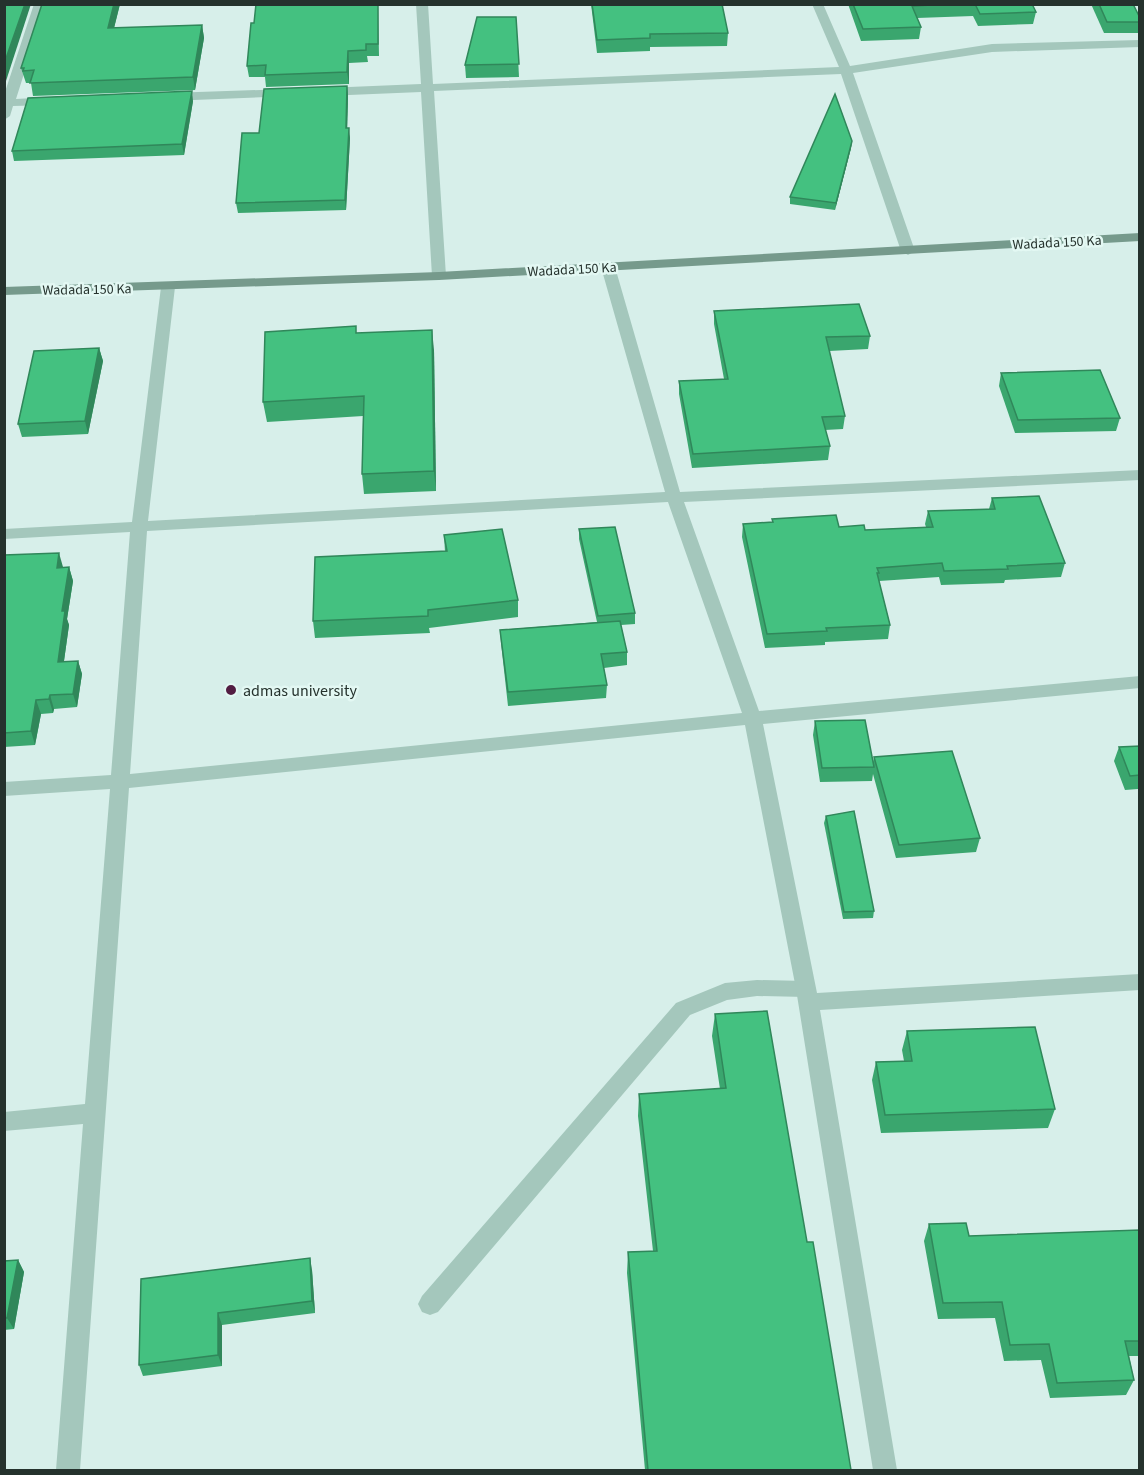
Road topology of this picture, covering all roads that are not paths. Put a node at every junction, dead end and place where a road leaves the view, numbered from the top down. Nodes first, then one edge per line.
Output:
1 (40, 4) edge
2 (422, 4) edge
3 (817, 4) edge
4 (1140, 43) edge
5 (846, 70) junction
6 (426, 88) junction
7 (152, 98) edge
8 (69, 101) edge
9 (7, 103) edge
10 (4, 116) edge
11 (1140, 237) edge
12 (908, 251) junction
13 (608, 267) junction
14 (439, 276) junction
15 (168, 287) junction
16 (4, 291) edge
17 (1140, 475) edge
18 (674, 497) junction
19 (139, 526) junction
20 (4, 534) edge
21 (1140, 682) edge
22 (753, 718) junction
23 (118, 782) junction
24 (4, 789) edge
25 (1140, 982) edge
26 (807, 996) junction
27 (94, 1113) junction
28 (4, 1122) edge
29 (430, 1304) dead end
30 (68, 1470) edge
31 (885, 1470) edge

1 - 9 street
2 - 6 street
3 - 5 street
4 - 5 street
5 - 6 street
5 - 12 street
6 - 7 street
6 - 14 street
8 - 9 street
9 - 10 street
11 - 12 street, Wadada 150 Ka
12 - 13 street, Wadada 150 Ka
13 - 14 street, Wadada 150 Ka
13 - 18 street
14 - 15 street, Wadada 150 Ka
15 - 16 street, Wadada 150 Ka
15 - 19 street
17 - 18 street
18 - 19 street
18 - 22 street
19 - 20 street
19 - 23 street
21 - 22 street
22 - 23 street
22 - 26 street
23 - 24 street
23 - 27 street
25 - 26 street
26 - 29 street
26 - 31 street
27 - 28 street
27 - 30 street

